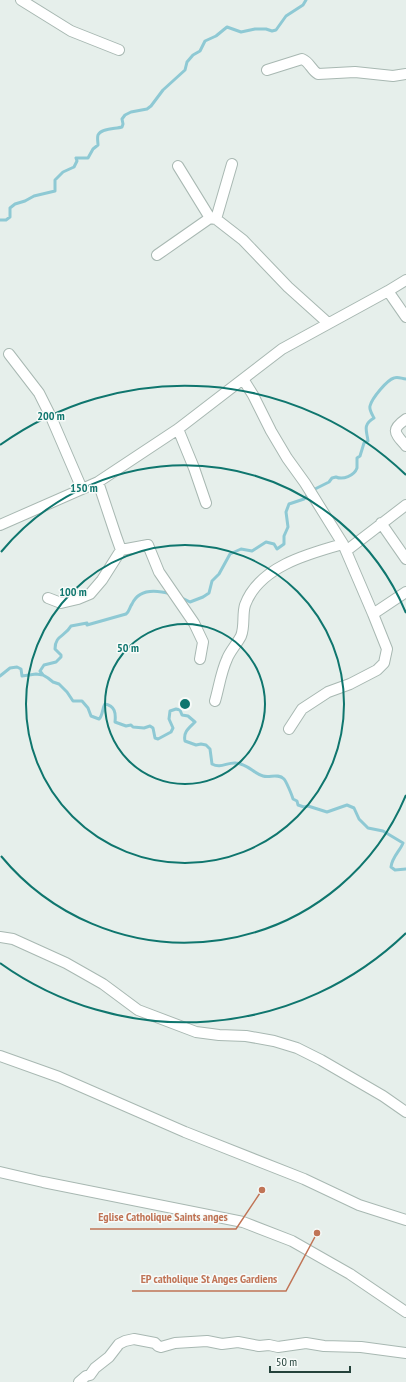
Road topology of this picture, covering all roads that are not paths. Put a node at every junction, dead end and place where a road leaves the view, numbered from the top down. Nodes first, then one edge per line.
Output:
1 (21, 0) edge
2 (119, 50) dead end
3 (267, 70) dead end
4 (406, 74) edge
5 (232, 164) dead end
6 (178, 166) dead end
7 (213, 219) junction
8 (157, 255) dead end
9 (406, 280) edge
10 (388, 291) junction
11 (406, 317) edge
12 (328, 323) junction
13 (9, 354) dead end
14 (242, 379) junction
15 (406, 419) edge
16 (178, 429) junction
17 (406, 446) edge
18 (98, 482) junction
19 (82, 489) junction
20 (206, 503) dead end
21 (406, 505) edge
22 (382, 523) junction
23 (0, 525) edge
24 (345, 548) junction
25 (121, 550) junction
26 (406, 559) edge
27 (406, 592) edge
28 (48, 598) dead end
29 (373, 614) junction
30 (200, 659) dead end
31 (215, 701) dead end
32 (289, 729) dead end
33 (0, 931) edge
34 (0, 937) edge
35 (13, 939) junction
36 (0, 1056) edge
37 (406, 1112) edge
38 (0, 1172) edge
39 (406, 1220) edge
40 (406, 1312) edge
41 (406, 1353) edge
42 (79, 1382) edge

1 - 2 street
3 - 4 street
5 - 7 street
6 - 7 street
7 - 8 street
7 - 12 street
9 - 10 street
10 - 11 street
10 - 12 street
12 - 14 street
13 - 19 street
14 - 16 street
14 - 24 street
15 - 17 street
16 - 18 street
16 - 20 street
18 - 19 street
18 - 25 street
19 - 23 street
21 - 22 street
22 - 24 street
22 - 26 street
24 - 29 street
24 - 31 street
25 - 28 street
25 - 30 street
27 - 29 street
29 - 32 street
33 - 35 street
34 - 35 street
35 - 37 street
36 - 39 street
38 - 40 street
41 - 42 street

